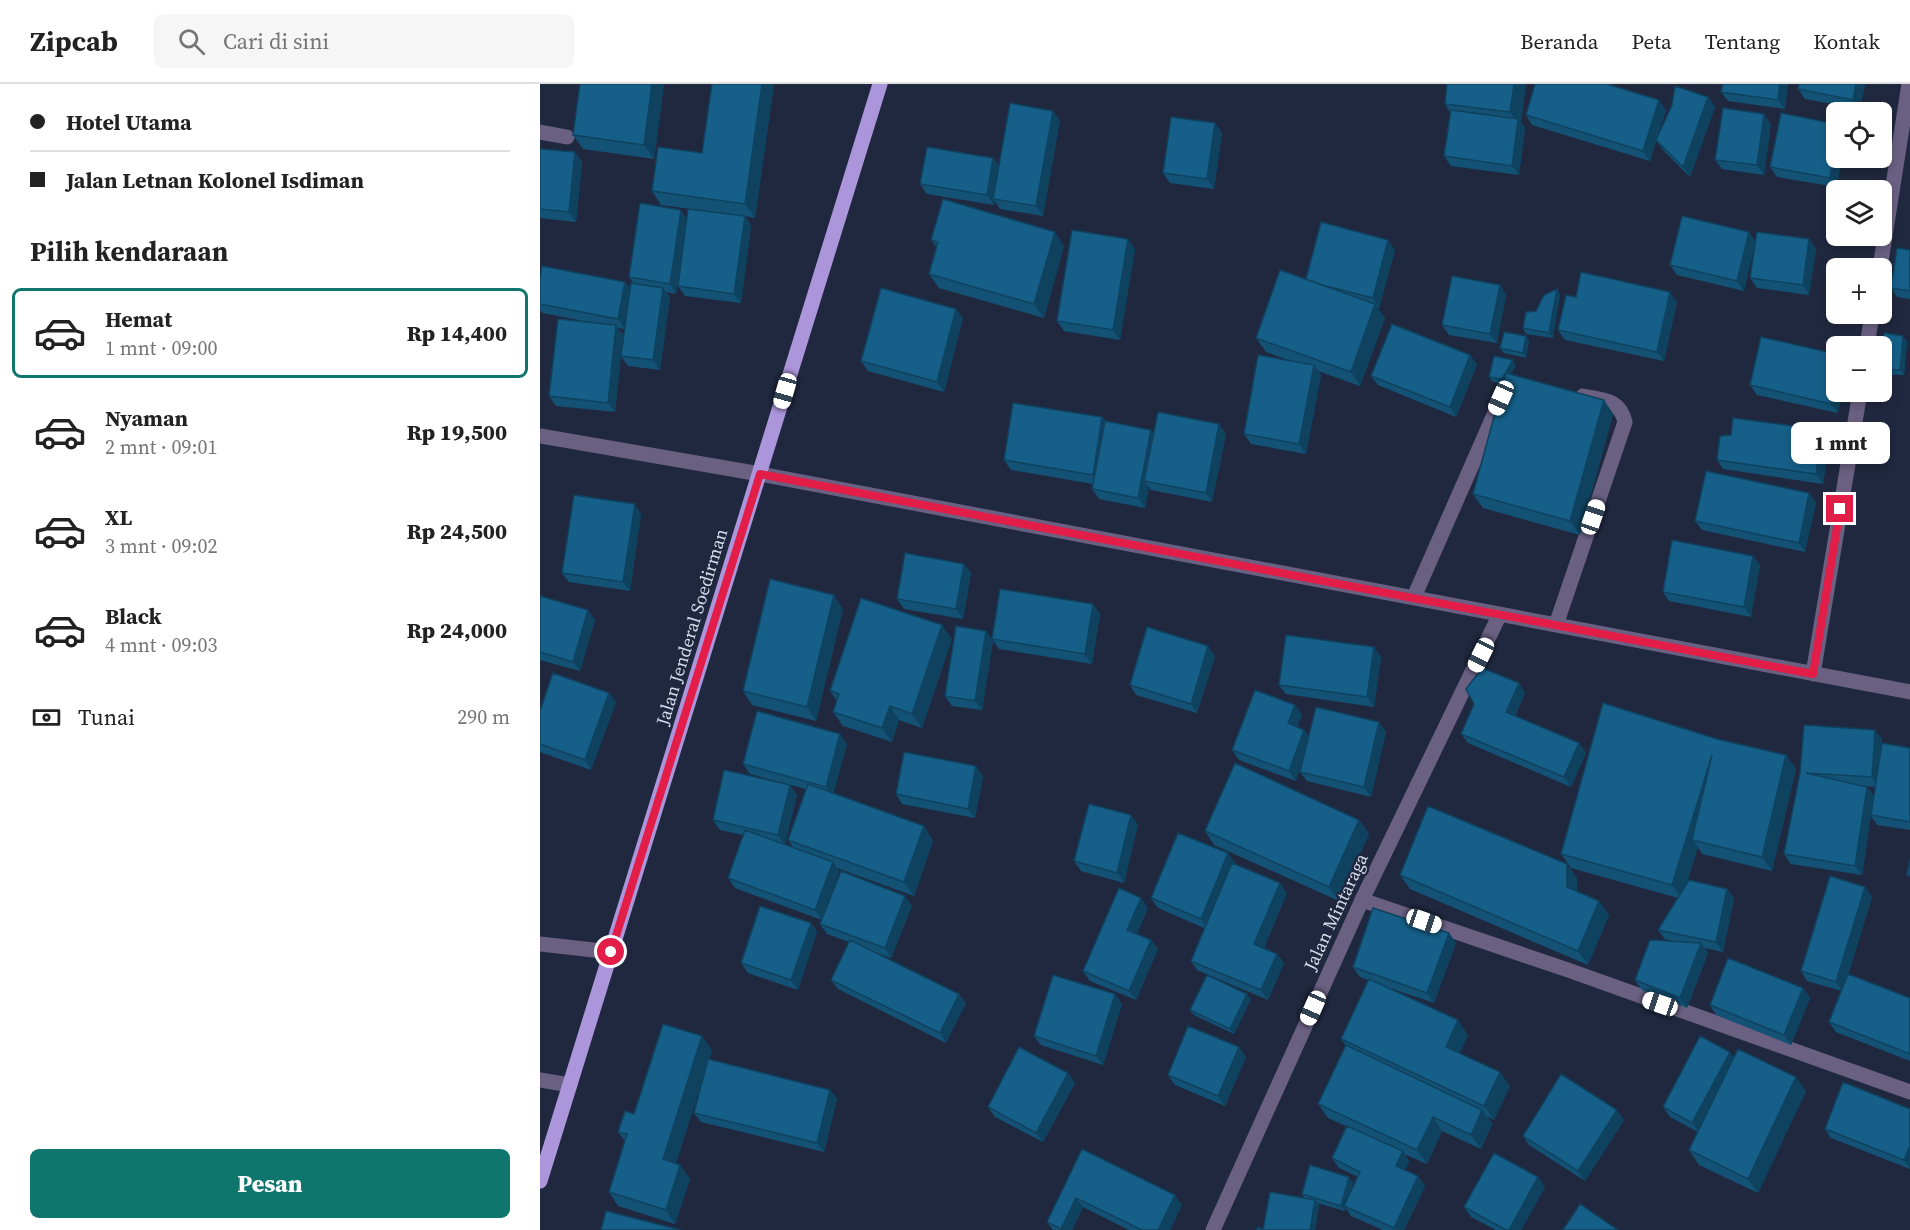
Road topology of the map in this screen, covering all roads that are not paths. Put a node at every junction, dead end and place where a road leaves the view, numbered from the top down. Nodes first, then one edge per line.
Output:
1 (880, 84) edge
2 (1909, 84) edge
3 (540, 132) edge
4 (567, 136) dead end
5 (1882, 258) edge
6 (1520, 382) edge
7 (1565, 392) edge
8 (1858, 402) edge
9 (540, 436) edge
10 (760, 474) junction
11 (1414, 597) junction
12 (1500, 614) junction
13 (1556, 625) junction
14 (1813, 674) junction
15 (1910, 692) edge
16 (1362, 900) junction
17 (540, 944) edge
18 (611, 952) junction
19 (540, 1080) edge
20 (570, 1085) junction
21 (1910, 1092) edge
22 (540, 1181) edge
23 (1213, 1230) edge

1 - 10 main road, Jalan Jenderal Soedirman
2 - 5 street
3 - 4 street
6 - 11 street
7 - 13 street
8 - 14 street
9 - 10 street
10 - 11 street
10 - 18 main road, Jalan Jenderal Soedirman
11 - 12 street
12 - 13 street
12 - 16 street, Jalan Mintaraga
13 - 14 street
14 - 15 street
16 - 21 street
16 - 23 street, Jalan Mintaraga
17 - 18 street
18 - 20 main road, Jalan Jenderal Soedirman
19 - 20 street
20 - 22 main road, Jalan Jenderal Soedirman

